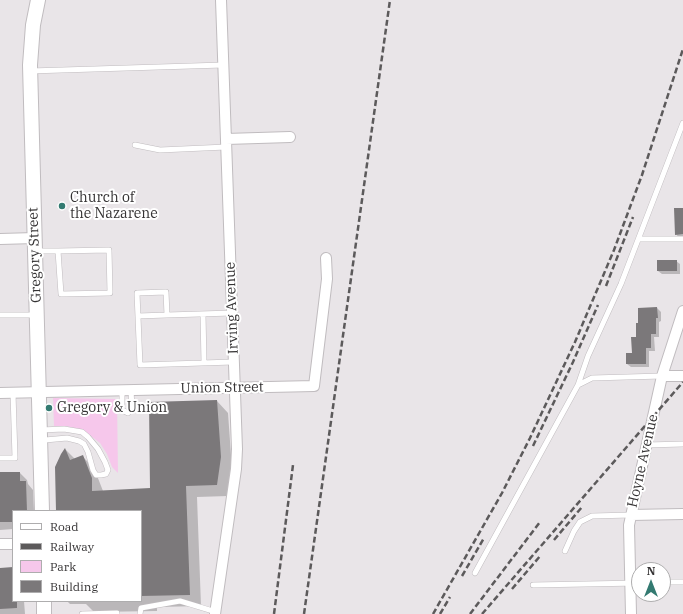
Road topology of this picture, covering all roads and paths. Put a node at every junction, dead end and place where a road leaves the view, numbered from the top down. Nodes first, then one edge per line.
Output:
1 (38, 0) edge
2 (221, 0) edge
3 (223, 65) junction
4 (30, 71) junction
5 (683, 123) edge
6 (290, 137) dead end
7 (226, 143) junction
8 (136, 144) dead end
9 (0, 239) edge
10 (640, 239) junction
11 (683, 240) edge
12 (35, 245) junction
13 (58, 251) junction
14 (326, 258) dead end
15 (683, 311) edge
16 (232, 313) junction
17 (37, 314) junction
18 (203, 314) junction
19 (0, 315) edge
20 (167, 315) junction
21 (138, 316) junction
22 (234, 362) junction
23 (204, 363) junction
24 (662, 376) junction
25 (683, 376) edge
26 (578, 385) junction
27 (234, 388) junction
28 (39, 392) junction
29 (0, 393) edge
30 (13, 393) junction
31 (40, 437) junction
32 (683, 444) edge
33 (647, 445) junction
34 (0, 458) edge
35 (42, 510) edge
36 (683, 514) edge
37 (631, 515) junction
38 (0, 544) edge
39 (12, 544) edge
40 (565, 551) dead end
41 (633, 562) edge
42 (475, 572) dead end
43 (671, 582) edge
44 (683, 582) edge
45 (631, 583) edge
46 (533, 585) dead end
47 (44, 602) edge
48 (633, 602) edge
49 (216, 613) edge
50 (44, 614) edge
51 (82, 614) edge
52 (117, 614) edge
53 (140, 614) edge
54 (631, 614) edge

1 - 4 main road, Gregory Street
2 - 3 street, Irving Avenue
3 - 4 lane
3 - 7 street, Irving Avenue
4 - 12 main road, Gregory Street
5 - 10 lane
6 - 7 street
7 - 8 lane
7 - 16 street, Irving Avenue
9 - 12 street
10 - 11 lane
10 - 26 lane
12 - 13 lane
12 - 17 main road, Gregory Street
13 - 13 lane
14 - 27 street, Union Street
15 - 24 street, Hoyne Avenue
16 - 18 lane
16 - 22 street, Irving Avenue
17 - 19 lane
17 - 28 main road, Gregory Street
18 - 20 lane
18 - 23 lane
20 - 21 lane
20 - 21 lane
21 - 23 lane
22 - 23 lane
22 - 27 street, Irving Avenue
24 - 25 street
24 - 26 lane
24 - 33 street, Hoyne Avenue
26 - 42 lane
27 - 28 street, Union Street
27 - 49 street, Irving Avenue
28 - 30 street, Union Street
28 - 31 main road, Gregory Street
29 - 30 street, Union Street
30 - 34 lane
31 - 31 lane
31 - 35 main road, Gregory Street
32 - 33 lane
33 - 37 street, Hoyne Avenue
36 - 37 street
37 - 40 lane
37 - 41 street, Hoyne Avenue
38 - 39 street
43 - 44 lane
45 - 46 lane
47 - 50 main road
48 - 54 street, Hoyne Avenue
49 - 53 lane
51 - 52 lane

